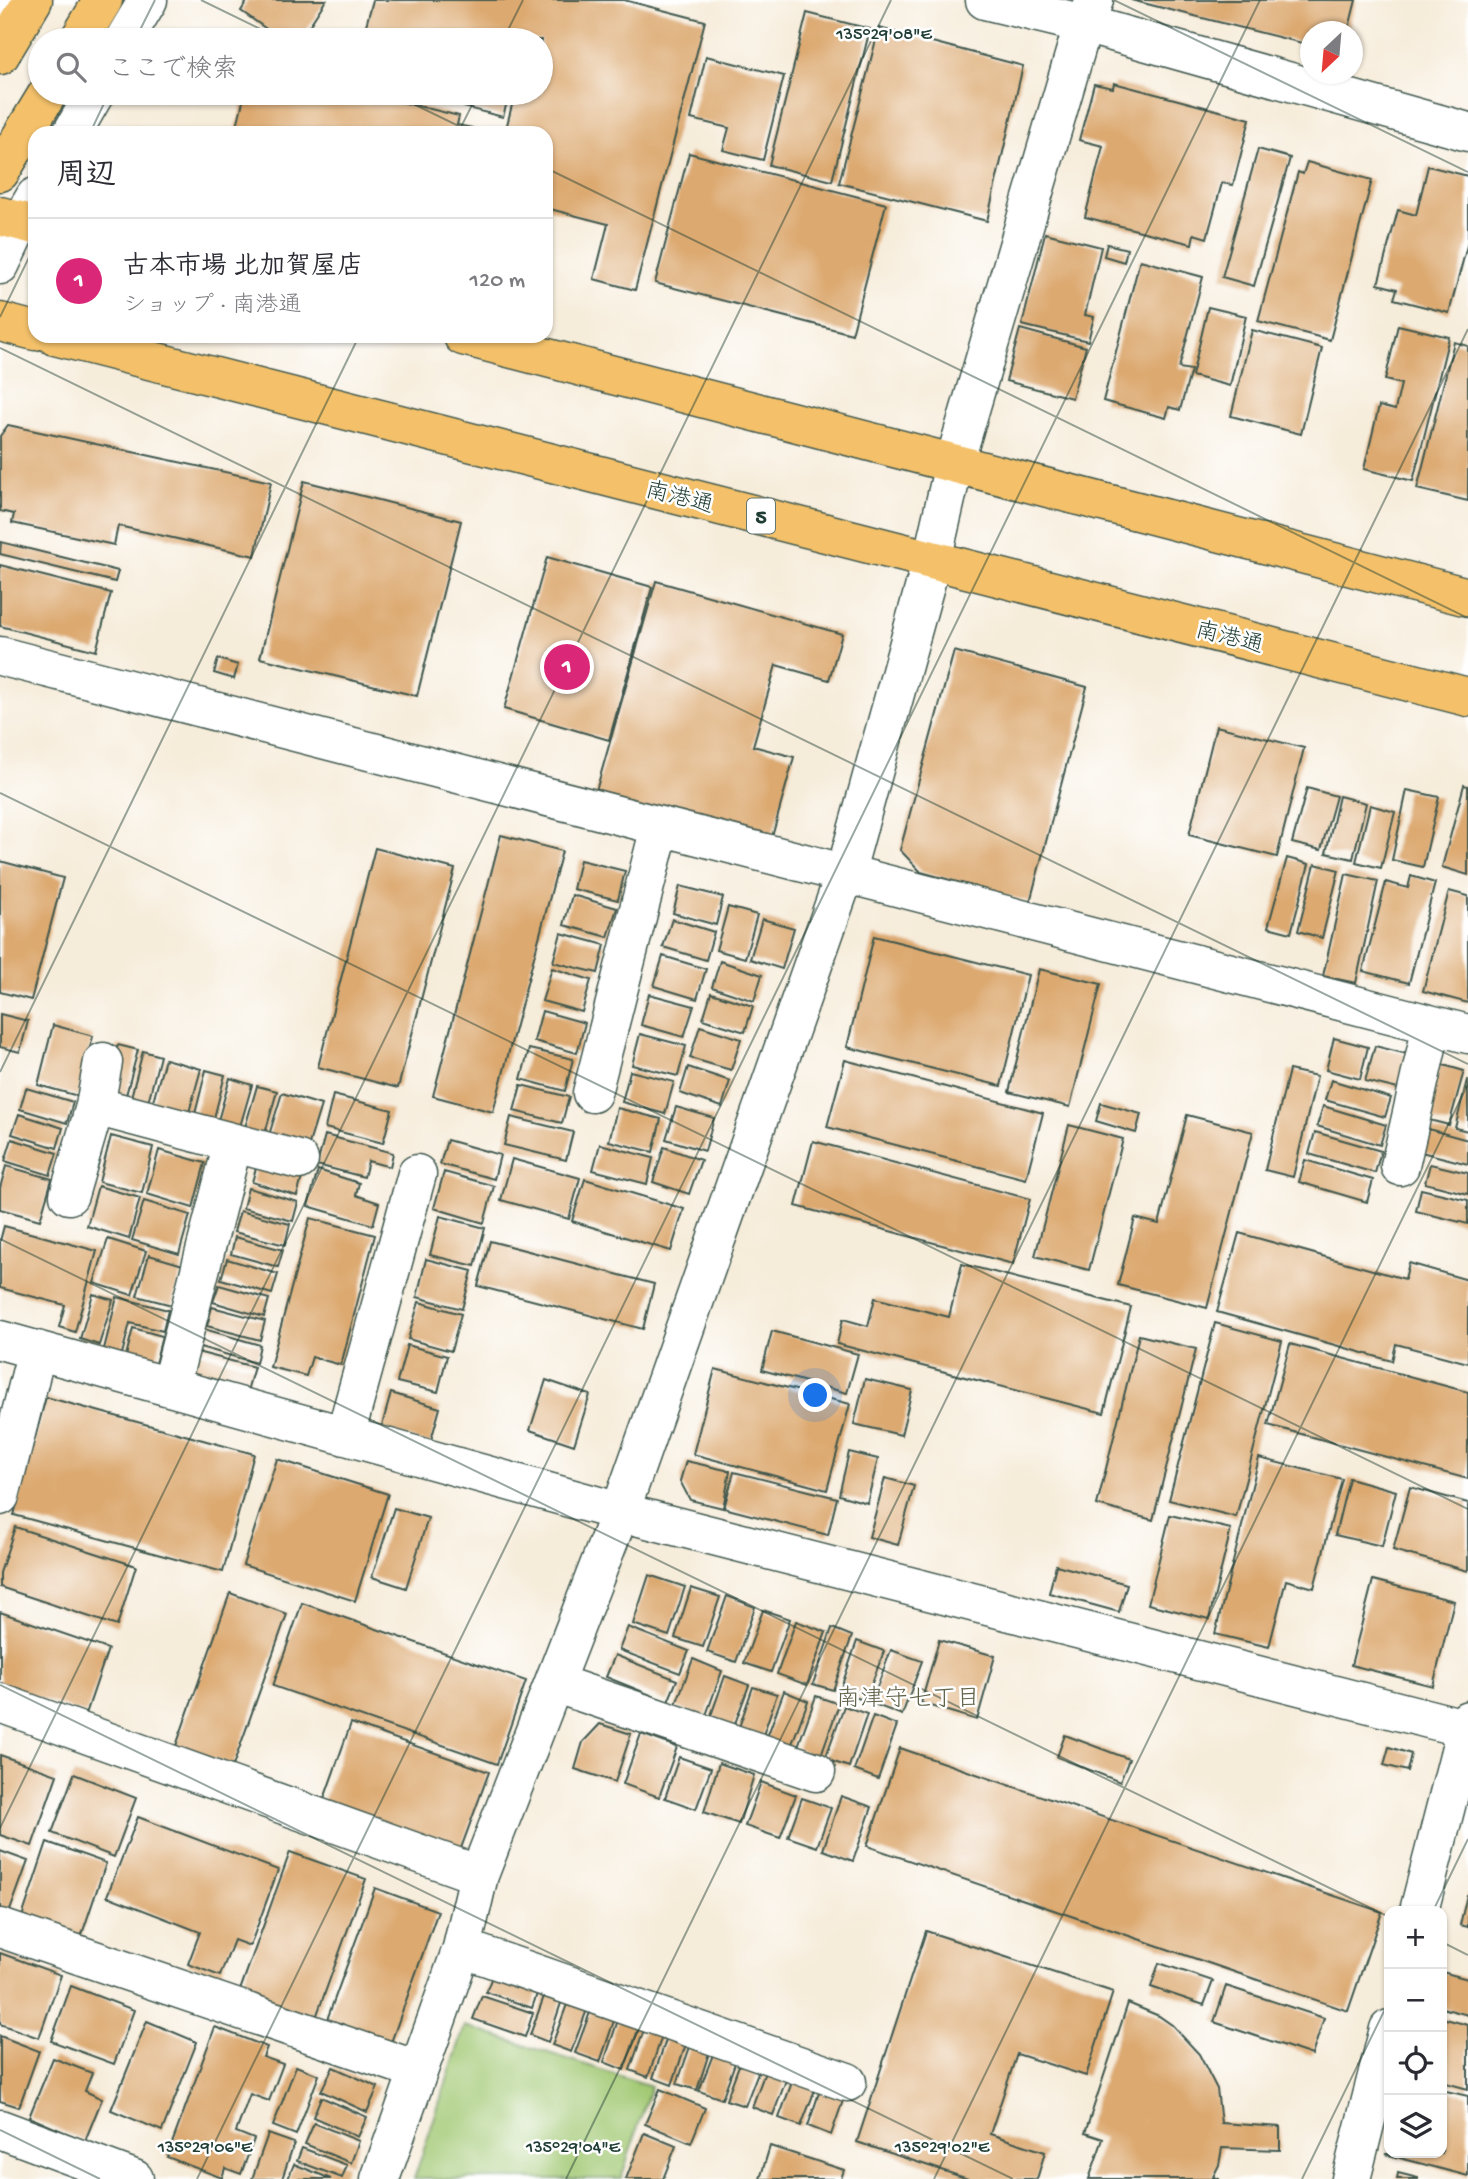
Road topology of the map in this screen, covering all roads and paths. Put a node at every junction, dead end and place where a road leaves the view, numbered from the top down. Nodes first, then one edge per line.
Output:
1 (3, 0) edge
2 (33, 0) edge
3 (103, 0) edge
4 (148, 0) edge
5 (985, 0) edge
6 (0, 5) edge
7 (1089, 12) edge
8 (86, 28) edge
9 (131, 28) edge
10 (0, 55) edge
11 (41, 105) edge
12 (87, 105) edge
13 (76, 126) edge
14 (1468, 132) edge
15 (0, 172) edge
16 (23, 215) edge
17 (0, 265) edge
18 (0, 322) edge
19 (28, 329) edge
20 (82, 343) edge
21 (491, 343) edge
22 (954, 464) junction
23 (932, 560) junction
24 (1468, 597) edge
25 (0, 656) edge
26 (1468, 697) edge
27 (660, 827) junction
28 (845, 874) junction
29 (1432, 1025) junction
30 (1468, 1034) edge
31 (103, 1062) dead end
32 (592, 1093) dead end
33 (95, 1106) junction
34 (233, 1143) junction
35 (299, 1160) dead end
36 (1400, 1166) dead end
37 (417, 1174) dead end
38 (69, 1195) dead end
39 (0, 1340) edge
40 (37, 1350) junction
41 (170, 1387) junction
42 (345, 1436) junction
43 (0, 1496) edge
44 (621, 1512) junction
45 (554, 1683) junction
46 (0, 1703) edge
47 (1467, 1726) edge
48 (816, 1772) dead end
49 (479, 1875) junction
50 (1420, 1906) edge
51 (0, 1928) edge
52 (462, 1948) junction
53 (1388, 2032) edge
54 (417, 2070) junction
55 (847, 2082) dead end
56 (0, 2129) edge
57 (134, 2179) edge
58 (380, 2179) edge
59 (1351, 2179) edge

1 - 6 street
2 - 10 main road
3 - 8 main road
4 - 9 street
5 - 7 street
7 - 14 street
7 - 22 street
11 - 15 main road
12 - 13 street
16 - 17 street
18 - 19 main road
20 - 23 main road, 南港通 / 5
21 - 22 main road
22 - 23 street
22 - 24 main road
23 - 26 main road, 南港通 / 5
23 - 28 street
25 - 27 street
27 - 28 street
27 - 32 street
28 - 29 street
28 - 44 street
29 - 30 street
29 - 36 street
31 - 33 street
33 - 34 street
33 - 38 street
34 - 35 street
34 - 41 street
37 - 42 street
39 - 40 street
40 - 41 street
40 - 43 street
41 - 42 street
42 - 44 street
44 - 45 street
44 - 47 street
45 - 48 street
45 - 49 street
46 - 49 street
47 - 50 street
49 - 52 street
51 - 54 street
52 - 54 street
52 - 55 street
53 - 59 street
54 - 58 street
56 - 57 street

